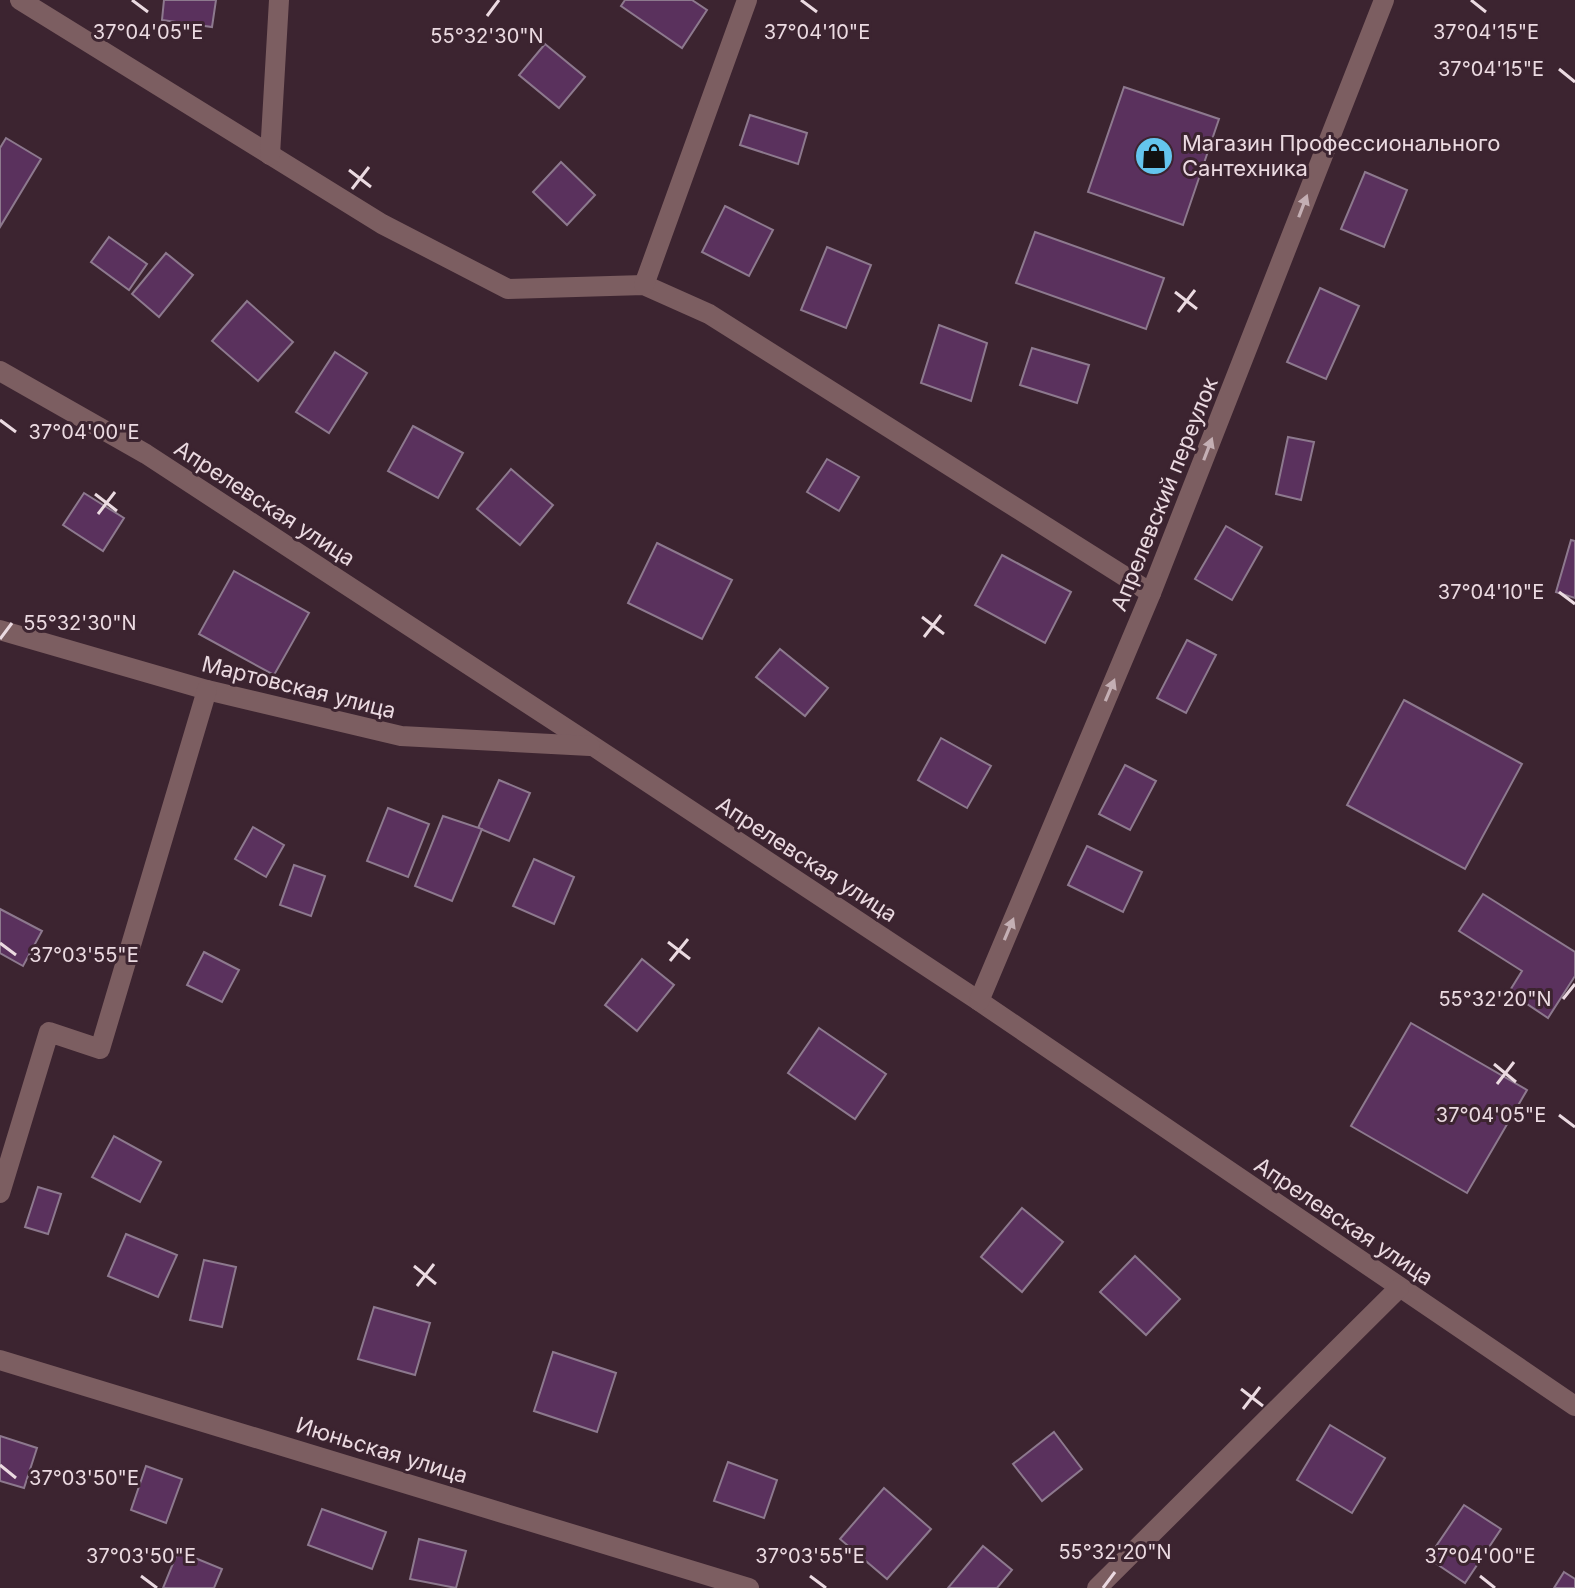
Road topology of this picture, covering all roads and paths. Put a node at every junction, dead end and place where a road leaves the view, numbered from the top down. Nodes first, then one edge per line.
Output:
1 (20, 0) edge
2 (279, 0) edge
3 (747, 0) edge
4 (1384, 0) edge
5 (270, 155) junction
6 (644, 285) junction
7 (0, 371) edge
8 (1151, 593) junction
9 (0, 630) edge
10 (207, 690) junction
11 (593, 746) junction
12 (979, 1001) junction
13 (0, 1193) edge
14 (1399, 1288) junction
15 (0, 1360) edge
16 (1575, 1406) edge
17 (749, 1588) edge
18 (1097, 1588) edge

1 - 5 street
2 - 5 street
3 - 6 street
8 -> 4 street, Апрелевский переулок
5 - 6 street
6 - 8 street
7 - 11 street, Апрелевская улица
12 -> 8 street, Апрелевский переулок
9 - 10 street, Мартовская улица
10 - 11 street, Мартовская улица
10 - 13 street
11 - 12 street, Апрелевская улица
12 - 14 street, Апрелевская улица
14 - 16 street, Апрелевская улица
14 - 18 street
15 - 17 street, Июньская улица

